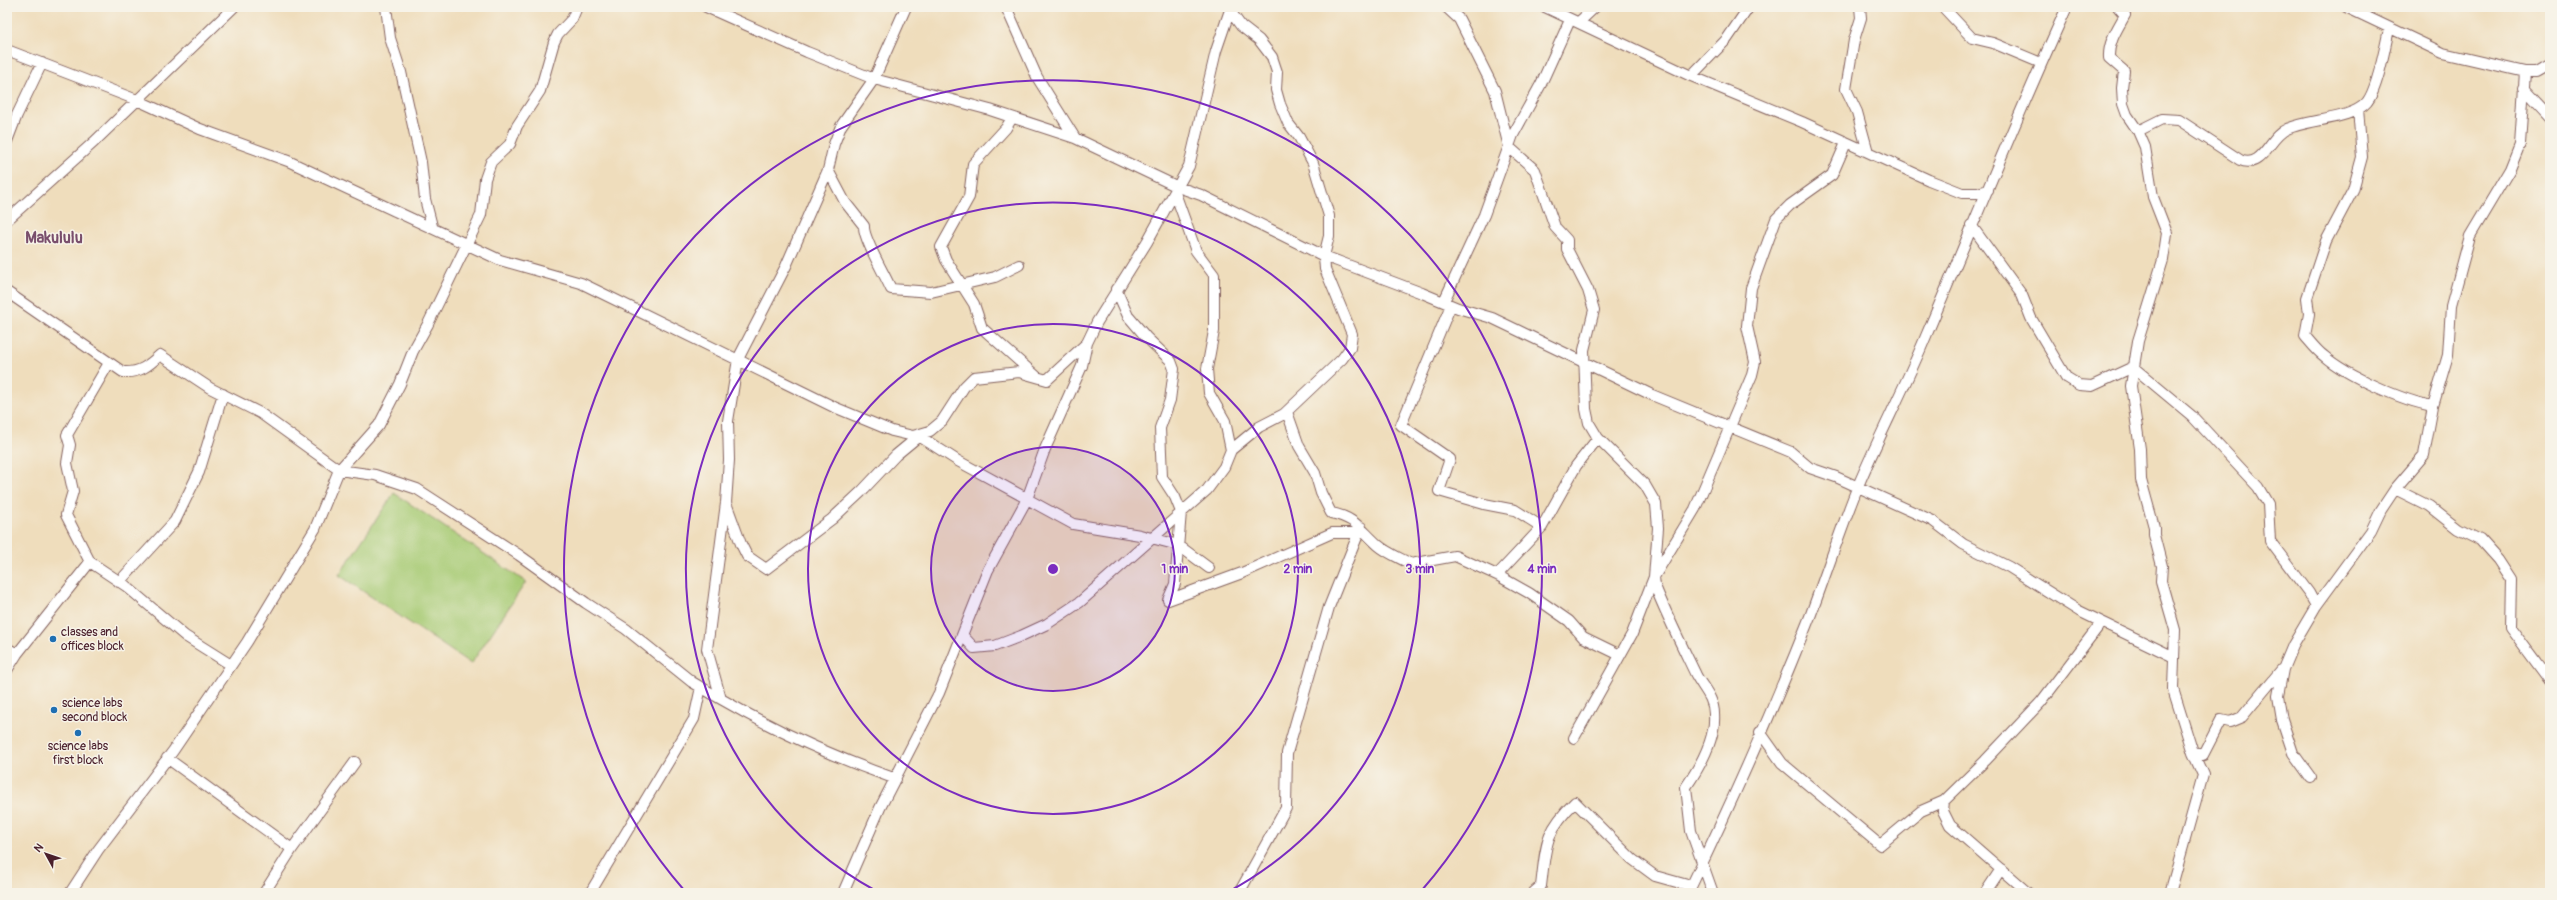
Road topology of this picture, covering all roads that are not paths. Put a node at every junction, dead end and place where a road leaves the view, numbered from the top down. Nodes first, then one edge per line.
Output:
1 (234, 7) edge
2 (386, 7) edge
3 (577, 7) edge
4 (706, 7) edge
5 (906, 7) edge
6 (1006, 7) edge
7 (1446, 7) edge
8 (1545, 7) edge
9 (1594, 7) edge
10 (1748, 7) edge
11 (1860, 7) edge
12 (1943, 7) edge
13 (2068, 7) edge
14 (2118, 7) edge
15 (2346, 7) edge
16 (1230, 9) edge
17 (725, 10) edge
18 (1575, 21) junction
19 (2389, 28) junction
20 (7, 50) edge
21 (42, 63) junction
22 (2041, 63) junction
23 (2550, 64) edge
24 (2525, 72) junction
25 (1691, 76) junction
26 (874, 79) junction
27 (2524, 88) junction
28 (137, 100) junction
29 (2358, 109) junction
30 (2550, 117) edge
31 (1012, 118) junction
32 (2138, 131) junction
33 (1075, 138) junction
34 (7, 141) edge
35 (1846, 143) junction
36 (1509, 147) junction
37 (1868, 152) junction
38 (828, 170) junction
39 (1176, 190) junction
40 (1988, 190) junction
41 (7, 220) edge
42 (1971, 225) junction
43 (432, 226) junction
44 (466, 243) junction
45 (1324, 256) junction
46 (1019, 265) dead end
47 (963, 286) junction
48 (1116, 289) junction
49 (7, 292) edge
50 (1448, 303) junction
51 (1087, 343) junction
52 (738, 359) junction
53 (109, 363) junction
54 (1587, 365) junction
55 (2133, 367) junction
56 (1039, 379) junction
57 (223, 394) junction
58 (2433, 406) junction
59 (1287, 412) junction
60 (1730, 428) junction
61 (919, 436) junction
62 (1598, 438) junction
63 (1231, 450) junction
64 (339, 470) junction
65 (1858, 487) junction
66 (2395, 490) junction
67 (1026, 499) junction
68 (726, 503) junction
69 (1181, 512) junction
70 (1542, 527) junction
71 (1360, 530) junction
72 (1150, 538) junction
73 (1178, 546) junction
74 (90, 562) junction
75 (1209, 568) dead end
76 (1497, 574) junction
77 (1654, 577) junction
78 (119, 582) junction
79 (2316, 606) junction
80 (2101, 623) junction
81 (963, 636) junction
82 (7, 648) edge
83 (17, 654) junction
84 (1620, 655) junction
85 (2174, 657) junction
86 (231, 665) junction
87 (2283, 669) junction
88 (7, 670) edge
89 (2550, 681) edge
90 (701, 687) junction
91 (721, 699) junction
92 (1760, 732) junction
93 (1574, 738) dead end
94 (2193, 753) junction
95 (167, 758) junction
96 (355, 762) dead end
97 (2311, 778) dead end
98 (896, 779) junction
99 (1944, 801) junction
100 (292, 849) junction
101 (1703, 863) junction
102 (2001, 869) junction
103 (1690, 890) edge
104 (70, 893) edge
105 (264, 893) edge
106 (590, 893) edge
107 (842, 893) edge
108 (1239, 893) edge
109 (1533, 893) edge
110 (1713, 893) edge
111 (1986, 893) edge
112 (2028, 893) edge
113 (2170, 893) edge

1 - 28 street
2 - 43 street
3 - 44 street
4 - 17 street
5 - 26 street
6 - 33 street
7 - 36 street
8 - 18 street
9 - 18 street
10 - 25 street
11 - 37 street
12 - 22 street
13 - 22 street
14 - 32 street
15 - 19 street
16 - 39 street
16 - 45 street
17 - 26 street
18 - 25 street
18 - 36 street
19 - 24 street
19 - 29 street
20 - 21 street
21 - 28 street
21 - 34 street
22 - 40 street
23 - 24 street
24 - 27 street
25 - 35 street
26 - 31 street
26 - 38 street
27 - 30 street
27 - 58 street
28 - 41 street
28 - 43 street
29 - 32 street
29 - 58 street
31 - 33 street
31 - 47 street
32 - 55 street
33 - 39 street
35 - 37 street
35 - 60 street
36 - 50 street
36 - 54 street
37 - 40 street
38 - 47 street
38 - 52 street
39 - 45 street
39 - 48 street
39 - 63 street
40 - 42 street
42 - 55 street
42 - 65 street
43 - 44 street
44 - 52 street
44 - 64 street
45 - 50 street
45 - 59 street
46 - 47 street
47 - 56 street
48 - 51 street
48 - 69 street
49 - 53 street
50 - 54 street
50 - 70 street
51 - 56 street
51 - 67 street
52 - 61 street
52 - 68 street
53 - 57 street
53 - 74 street
54 - 60 street
54 - 62 street
55 - 79 street
55 - 85 street
56 - 61 street
57 - 64 street
57 - 78 street
58 - 66 street
59 - 63 street
59 - 71 street
60 - 65 street
60 - 77 street
61 - 67 street
61 - 68 street
62 - 70 street
62 - 77 street
63 - 69 street
64 - 86 street
64 - 90 street
65 - 80 street
65 - 92 street
66 - 79 street
66 - 89 street
67 - 72 street
67 - 81 street
68 - 91 street
69 - 72 street
69 - 73 street
70 - 76 street
71 - 73 street
71 - 76 street
71 - 108 street
72 - 73 street
72 - 81 street
73 - 75 street
74 - 78 street
74 - 83 street
76 - 84 street
77 - 84 street
77 - 101 street
78 - 86 street
79 - 87 street
80 - 85 street
80 - 99 street
81 - 98 street
82 - 83 street
83 - 88 street
84 - 93 street
85 - 94 street
86 - 95 street
87 - 94 street
87 - 97 street
90 - 91 street
90 - 106 street
91 - 98 street
92 - 99 street
92 - 101 street
94 - 113 street
95 - 100 street
95 - 104 street
96 - 100 street
98 - 107 street
99 - 102 street
100 - 105 street
101 - 103 street
101 - 110 street
102 - 111 street
102 - 112 street
103 - 109 street

